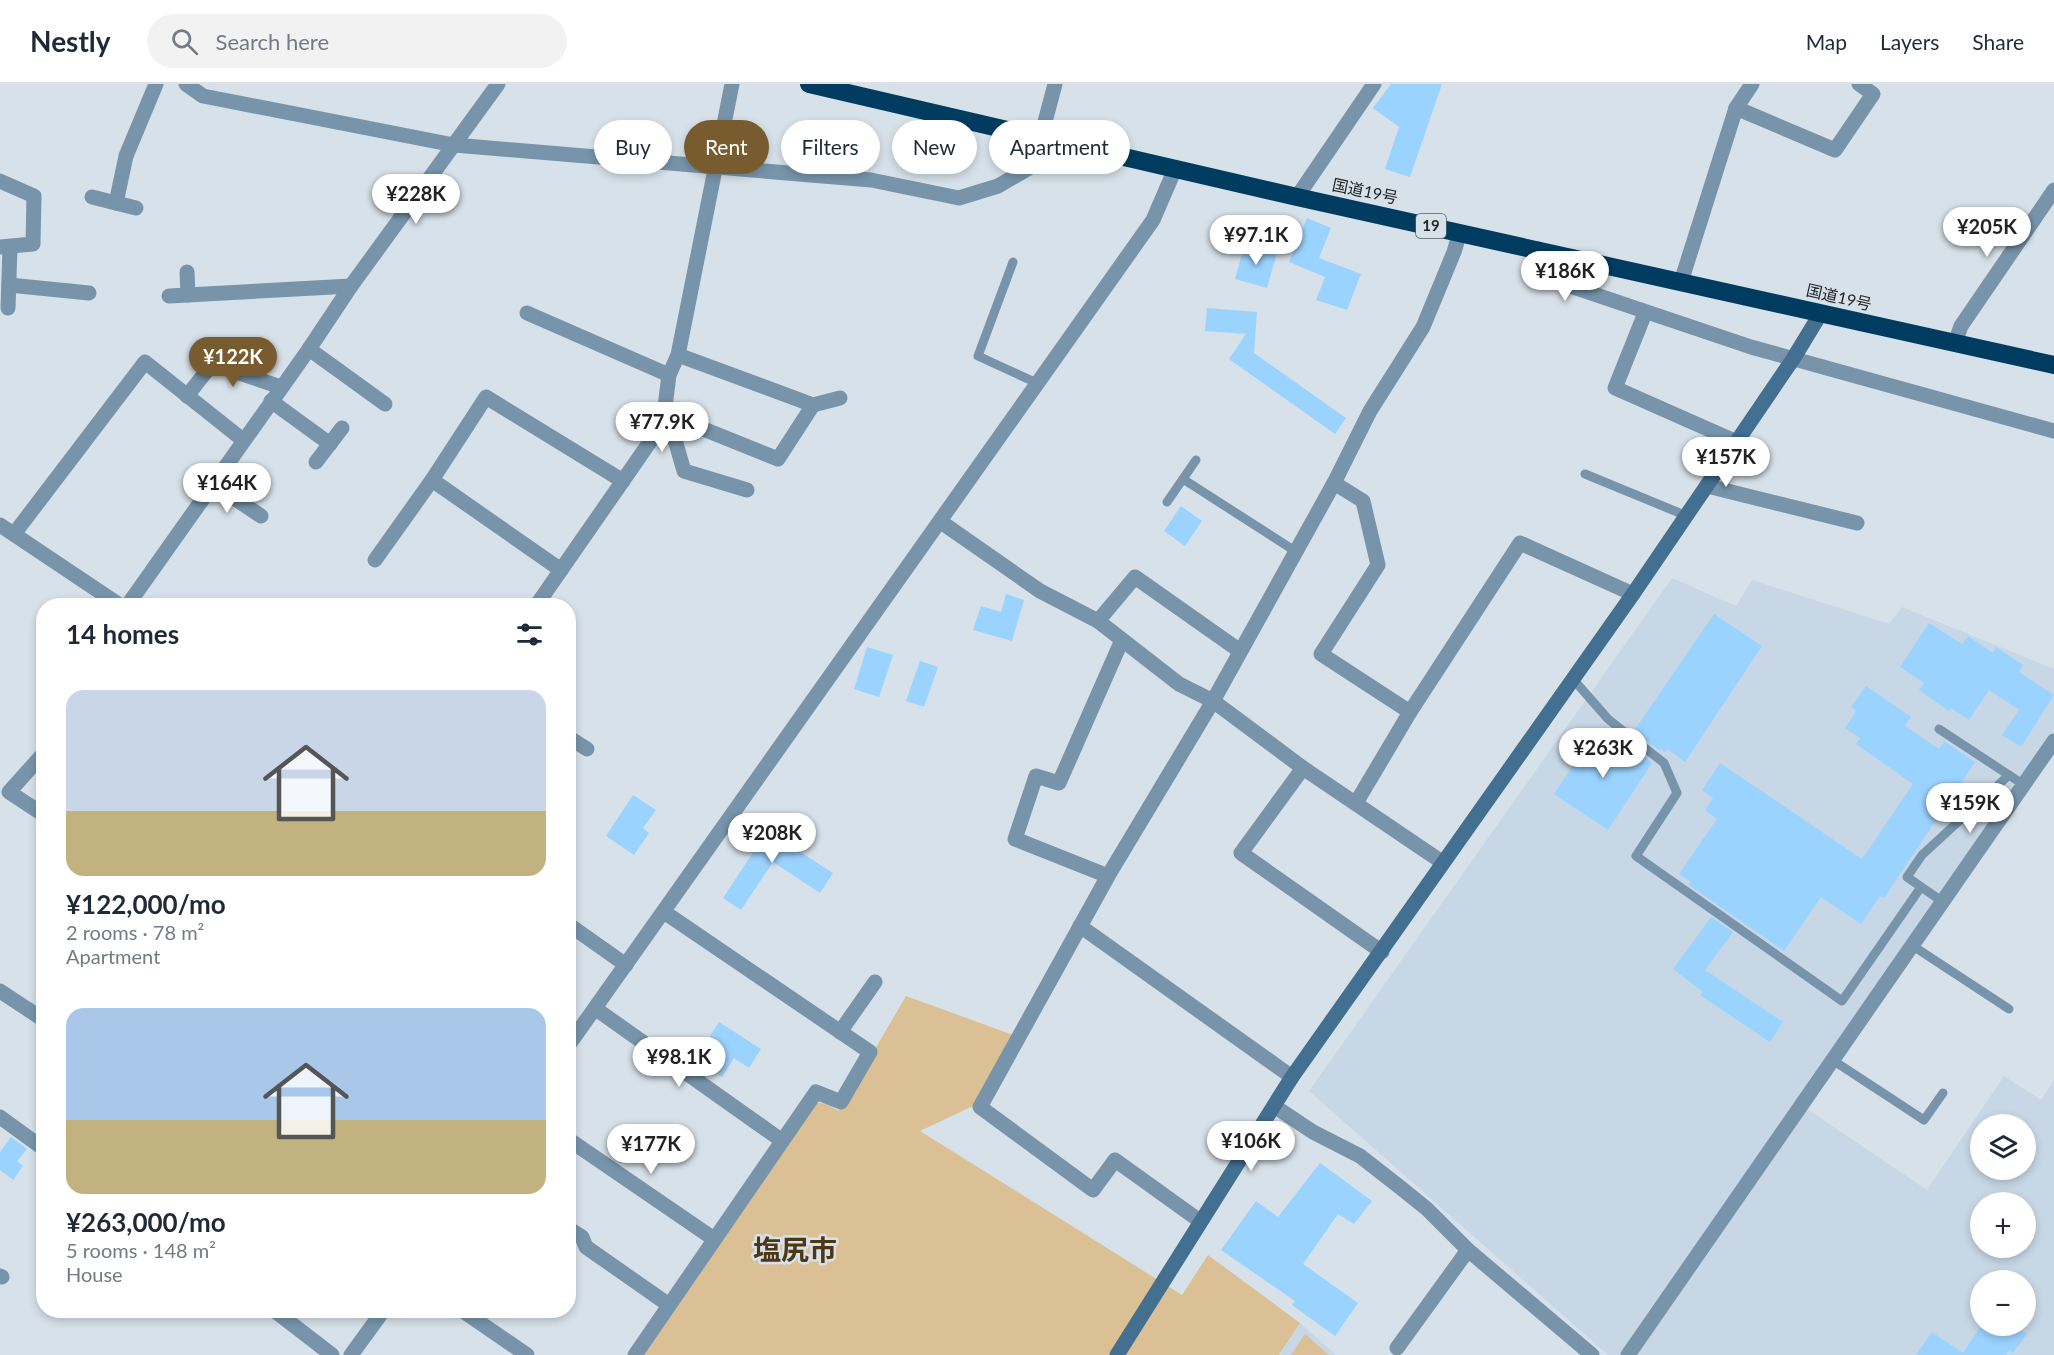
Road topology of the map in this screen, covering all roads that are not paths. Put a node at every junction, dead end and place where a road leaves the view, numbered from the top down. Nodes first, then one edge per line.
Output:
1 (156, 84) edge
2 (186, 84) edge
3 (498, 84) edge
4 (732, 84) edge
5 (809, 84) edge
6 (1054, 84) edge
7 (1374, 84) edge
8 (1752, 84) edge
9 (1858, 84) edge
10 (1736, 108) junction
11 (725, 120) edge
12 (1050, 120) edge
13 (989, 125) edge
14 (454, 145) junction
15 (1130, 158) edge
16 (684, 163) edge
17 (1175, 169) junction
18 (769, 171) edge
19 (715, 174) edge
20 (1019, 174) edge
21 (0, 181) edge
22 (2054, 190) edge
23 (92, 196) dead end
24 (1297, 196) junction
25 (116, 203) junction
26 (136, 208) dead end
27 (1460, 232) junction
28 (5, 247) edge
29 (1538, 249) junction
30 (1012, 262) dead end
31 (187, 272) dead end
32 (1681, 282) junction
33 (9, 285) junction
34 (351, 286) junction
35 (89, 293) dead end
36 (188, 295) junction
37 (169, 296) dead end
38 (8, 308) dead end
39 (526, 313) dead end
40 (1645, 313) junction
41 (1821, 313) junction
42 (1956, 343) junction
43 (309, 349) junction
44 (678, 355) junction
45 (1793, 359) junction
46 (2054, 365) edge
47 (669, 375) junction
48 (1039, 384) junction
49 (281, 387) junction
50 (188, 396) junction
51 (840, 398) dead end
52 (271, 401) junction
53 (386, 404) dead end
54 (813, 405) junction
55 (666, 409) junction
56 (342, 428) dead end
57 (2054, 431) edge
58 (243, 440) junction
59 (1737, 442) junction
60 (330, 444) junction
61 (1196, 460) dead end
62 (316, 462) dead end
63 (1586, 474) dead end
64 (1183, 479) junction
65 (432, 480) junction
66 (622, 481) junction
67 (1334, 483) junction
68 (213, 484) junction
69 (1707, 486) junction
70 (747, 490) dead end
71 (1167, 502) dead end
72 (261, 516) dead end
73 (1687, 516) junction
74 (941, 522) junction
75 (1857, 523) dead end
76 (0, 525) edge
77 (14, 534) junction
78 (1294, 551) junction
79 (375, 560) dead end
80 (561, 570) junction
81 (1633, 594) junction
82 (109, 598) edge
83 (133, 598) edge
84 (542, 598) edge
85 (1098, 621) junction
86 (1122, 640) junction
87 (1240, 651) junction
88 (1573, 678) junction
89 (1213, 701) junction
90 (1410, 712) junction
91 (1940, 729) dead end
92 (576, 742) edge
93 (2052, 746) edge
94 (587, 749) dead end
95 (36, 762) edge
96 (1303, 768) junction
97 (2009, 775) junction
98 (2024, 785) junction
99 (1356, 803) junction
100 (36, 810) edge
101 (1442, 862) junction
102 (1108, 876) junction
103 (1921, 887) junction
104 (1943, 902) junction
105 (664, 912) junction
106 (1080, 926) junction
107 (576, 930) edge
108 (1912, 946) junction
109 (1382, 952) junction
110 (626, 964) junction
111 (874, 982) dead end
112 (0, 991) edge
113 (596, 1009) junction
114 (2009, 1009) dead end
115 (36, 1015) edge
116 (840, 1032) junction
117 (576, 1035) edge
118 (1834, 1060) junction
119 (1292, 1077) junction
120 (1943, 1093) dead end
121 (1274, 1106) junction
122 (0, 1117) edge
123 (781, 1140) junction
124 (36, 1143) edge
125 (576, 1144) edge
126 (1200, 1221) junction
127 (576, 1233) edge
128 (714, 1239) junction
129 (1468, 1250) junction
130 (669, 1305) junction
131 (284, 1318) edge
132 (377, 1318) edge
133 (473, 1318) edge
134 (1397, 1348) dead end
135 (332, 1355) edge
136 (351, 1355) edge
137 (526, 1355) edge
138 (634, 1355) edge
139 (1117, 1355) edge
140 (1592, 1355) edge
141 (1628, 1355) edge

1 - 25 street
2 - 14 street
3 - 14 street
4 - 11 street
5 - 13 highway, 国道19号 / 19
6 - 12 street
7 - 24 street
8 - 10 street
9 - 10 street
10 - 32 street
14 - 16 street
14 - 34 street
15 - 17 highway, 国道19号 / 19
17 - 24 highway, 国道19号 / 19
17 - 48 street
18 - 20 street
19 - 44 street
21 - 28 street
22 - 42 street
23 - 25 street
24 - 27 highway, 国道19号 / 19
25 - 26 street
27 - 29 highway, 国道19号 / 19
27 - 67 street
28 - 33 street
29 - 32 highway, 国道19号 / 19
29 - 40 street
30 - 48 lane
31 - 36 street
32 - 41 highway, 国道19号 / 19
33 - 35 street
33 - 38 street
34 - 36 street
34 - 43 street
36 - 37 street
39 - 47 street
40 - 45 street
40 - 59 street
41 - 42 highway, 国道19号 / 19
41 - 45 street
42 - 46 highway, 国道19号 / 19
43 - 49 street
43 - 53 street
44 - 47 street
44 - 54 street
45 - 57 street
45 - 59 street
47 - 55 street
48 - 74 street
49 - 50 street
49 - 52 street
50 - 58 street
50 - 77 street
51 - 54 street
52 - 58 street
52 - 60 street
54 - 55 street
55 - 66 street
55 - 70 street
56 - 60 street
58 - 68 street
59 - 69 street
60 - 62 street
61 - 64 lane
63 - 73 lane
64 - 71 lane
64 - 78 lane
65 - 66 street
65 - 79 street
65 - 80 street
66 - 80 street
67 - 78 street
67 - 90 street
68 - 72 street
68 - 83 street
69 - 73 street
69 - 75 street
73 - 81 street
74 - 85 street
74 - 105 street
76 - 77 street
77 - 82 street
78 - 87 street
80 - 84 street
81 - 88 street
81 - 90 street
85 - 86 street
85 - 87 street
86 - 89 street
86 - 102 street
87 - 89 street
88 - 101 street
88 - 103 lane
89 - 96 street
89 - 102 street
90 - 99 street
91 - 97 lane
92 - 94 street
93 - 98 street
95 - 100 street
96 - 99 street
96 - 109 street
97 - 98 lane
97 - 103 lane
98 - 104 street
99 - 101 street
101 - 109 street
102 - 106 street
103 - 104 lane
104 - 108 street
105 - 110 street
105 - 116 street
106 - 119 street
106 - 126 street
107 - 110 street
108 - 114 lane
108 - 118 street
109 - 119 street
110 - 113 street
111 - 116 street
112 - 115 street
113 - 117 street
113 - 123 street
116 - 123 street
118 - 120 lane
118 - 141 street
119 - 121 street
121 - 126 street
121 - 129 street
122 - 124 street
123 - 128 street
125 - 128 street
126 - 139 street
127 - 130 street
128 - 130 street
129 - 134 street
129 - 140 street
130 - 138 street
131 - 135 street
132 - 136 street
133 - 137 street

